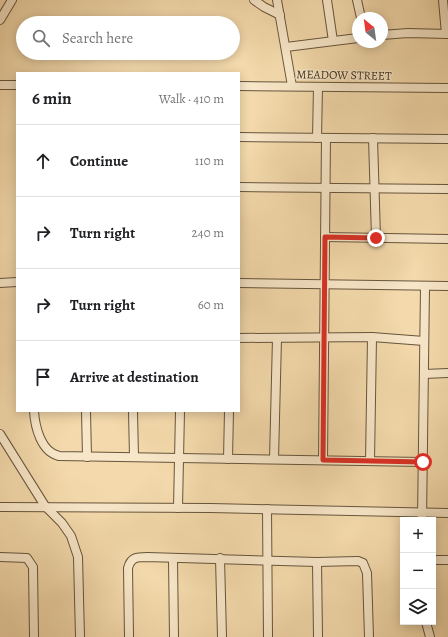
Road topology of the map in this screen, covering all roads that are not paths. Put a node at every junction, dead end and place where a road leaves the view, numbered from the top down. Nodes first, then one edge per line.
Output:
1 (12, 0) edge
2 (254, 0) edge
3 (277, 0) edge
4 (327, 0) edge
5 (357, 0) edge
6 (443, 0) edge
7 (360, 12) edge
8 (280, 15) junction
9 (0, 20) edge
10 (447, 34) edge
11 (388, 35) edge
12 (352, 39) edge
13 (333, 41) junction
14 (286, 47) junction
15 (0, 85) edge
16 (16, 85) edge
17 (240, 86) edge
18 (292, 86) junction
19 (318, 87) junction
20 (448, 88) edge
21 (240, 137) edge
22 (317, 138) junction
23 (326, 138) junction
24 (373, 138) junction
25 (448, 139) edge
26 (240, 187) edge
27 (326, 188) junction
28 (375, 189) junction
29 (448, 189) edge
30 (325, 237) junction
31 (376, 238) junction
32 (448, 238) edge
33 (16, 282) edge
34 (0, 283) edge
35 (240, 283) edge
36 (324, 284) junction
37 (425, 286) junction
38 (448, 286) edge
39 (240, 338) edge
40 (277, 338) junction
41 (325, 338) junction
42 (372, 338) junction
43 (424, 340) junction
44 (424, 374) junction
45 (448, 374) edge
46 (34, 412) edge
47 (86, 412) edge
48 (133, 412) edge
49 (180, 412) edge
50 (229, 412) edge
51 (0, 434) edge
52 (88, 457) junction
53 (134, 457) junction
54 (180, 458) junction
55 (228, 459) junction
56 (274, 459) junction
57 (323, 460) junction
58 (370, 461) junction
59 (423, 462) junction
60 (45, 506) junction
61 (0, 507) edge
62 (178, 508) junction
63 (267, 510) junction
64 (448, 513) edge
65 (422, 516) edge
66 (0, 557) edge
67 (220, 558) junction
68 (173, 559) junction
69 (268, 560) junction
70 (436, 560) edge
71 (448, 560) edge
72 (317, 562) junction
73 (427, 625) edge
74 (34, 637) edge
75 (80, 637) edge
76 (129, 637) edge
77 (174, 637) edge
78 (222, 637) edge
79 (268, 637) edge
80 (318, 637) edge
81 (369, 637) edge
82 (430, 637) edge

1 - 9 street
2 - 8 street
3 - 8 street
4 - 13 street
5 - 7 street
6 - 10 street
8 - 14 street
10 - 11 street
12 - 13 street
13 - 14 street
14 - 18 street
15 - 16 street
17 - 18 street, MEADOW STREET
18 - 19 street, MEADOW STREET
19 - 20 street, MEADOW STREET
19 - 22 street
21 - 22 street
22 - 23 street
23 - 24 street
23 - 27 street
24 - 25 street
24 - 28 street
26 - 27 street
27 - 28 street
27 - 30 street
28 - 29 street
28 - 31 street
30 - 31 street
30 - 36 street
31 - 32 street
33 - 34 street
35 - 36 street
36 - 37 street
36 - 41 street
37 - 38 street
37 - 43 street
39 - 40 street
40 - 41 street
40 - 56 street
41 - 42 street
41 - 57 street
42 - 43 street
42 - 58 street
43 - 44 street
44 - 45 street
44 - 59 street
46 - 52 street
47 - 52 street
48 - 53 street
49 - 54 street
50 - 55 street
51 - 60 street
52 - 53 street
53 - 54 street
54 - 55 street
54 - 62 street
55 - 56 street
56 - 57 street
57 - 58 street
58 - 59 street
59 - 65 street
60 - 61 street
60 - 62 street
60 - 75 street
62 - 63 street
63 - 65 street
63 - 69 street
64 - 65 street
66 - 74 street
67 - 68 street
67 - 69 street
67 - 78 street
68 - 76 street
68 - 77 street
69 - 72 street
69 - 79 street
70 - 71 street
72 - 80 street
72 - 81 street
73 - 82 street

